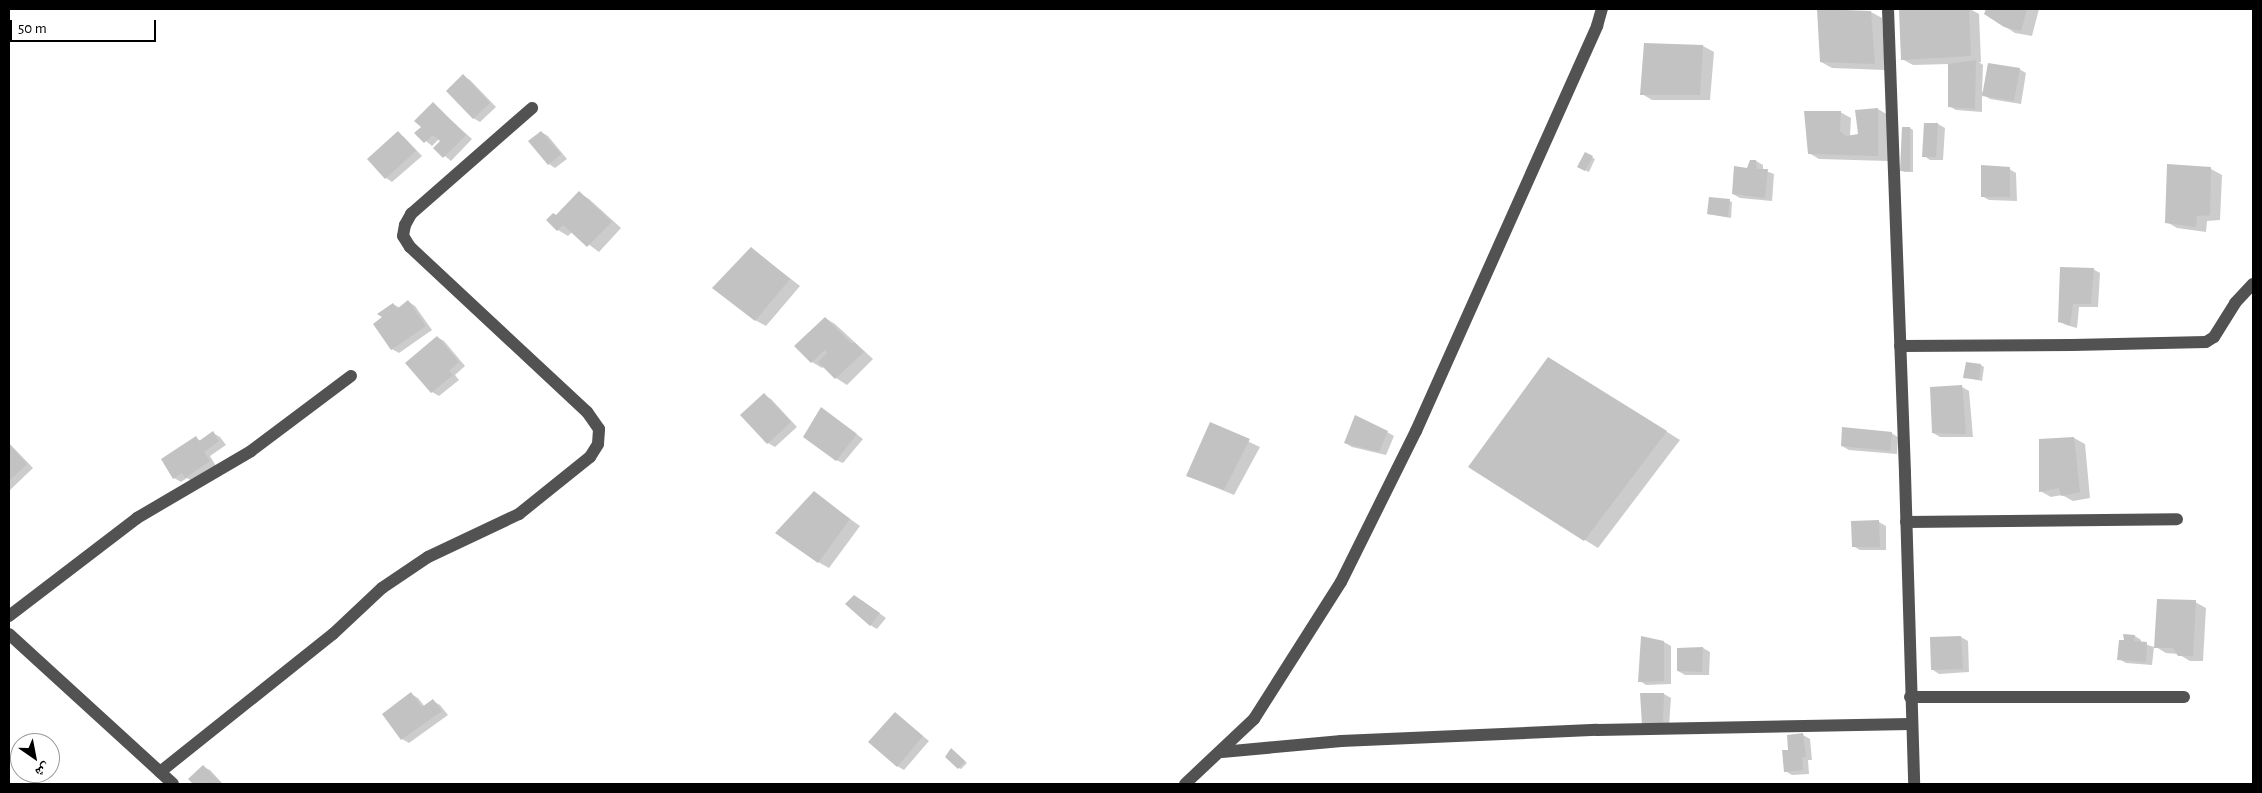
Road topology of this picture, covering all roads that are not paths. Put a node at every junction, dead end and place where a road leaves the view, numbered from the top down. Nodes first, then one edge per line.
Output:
1 (1602, 9) edge
2 (1888, 9) edge
3 (532, 108) dead end
4 (2253, 284) edge
5 (1900, 346) junction
6 (350, 376) dead end
7 (2177, 519) dead end
8 (1906, 522) junction
9 (9, 616) edge
10 (9, 634) edge
11 (1910, 697) junction
12 (2184, 697) dead end
13 (1910, 724) junction
14 (1222, 752) junction
15 (160, 772) junction
16 (174, 784) edge
17 (1186, 784) edge
18 (1914, 784) edge

1 - 14 street
2 - 5 street
3 - 15 street
4 - 5 street
5 - 8 street
6 - 9 street
7 - 8 street
8 - 11 street
10 - 15 street
11 - 12 street
11 - 13 street
13 - 14 street
13 - 18 street
14 - 17 street
15 - 16 street

